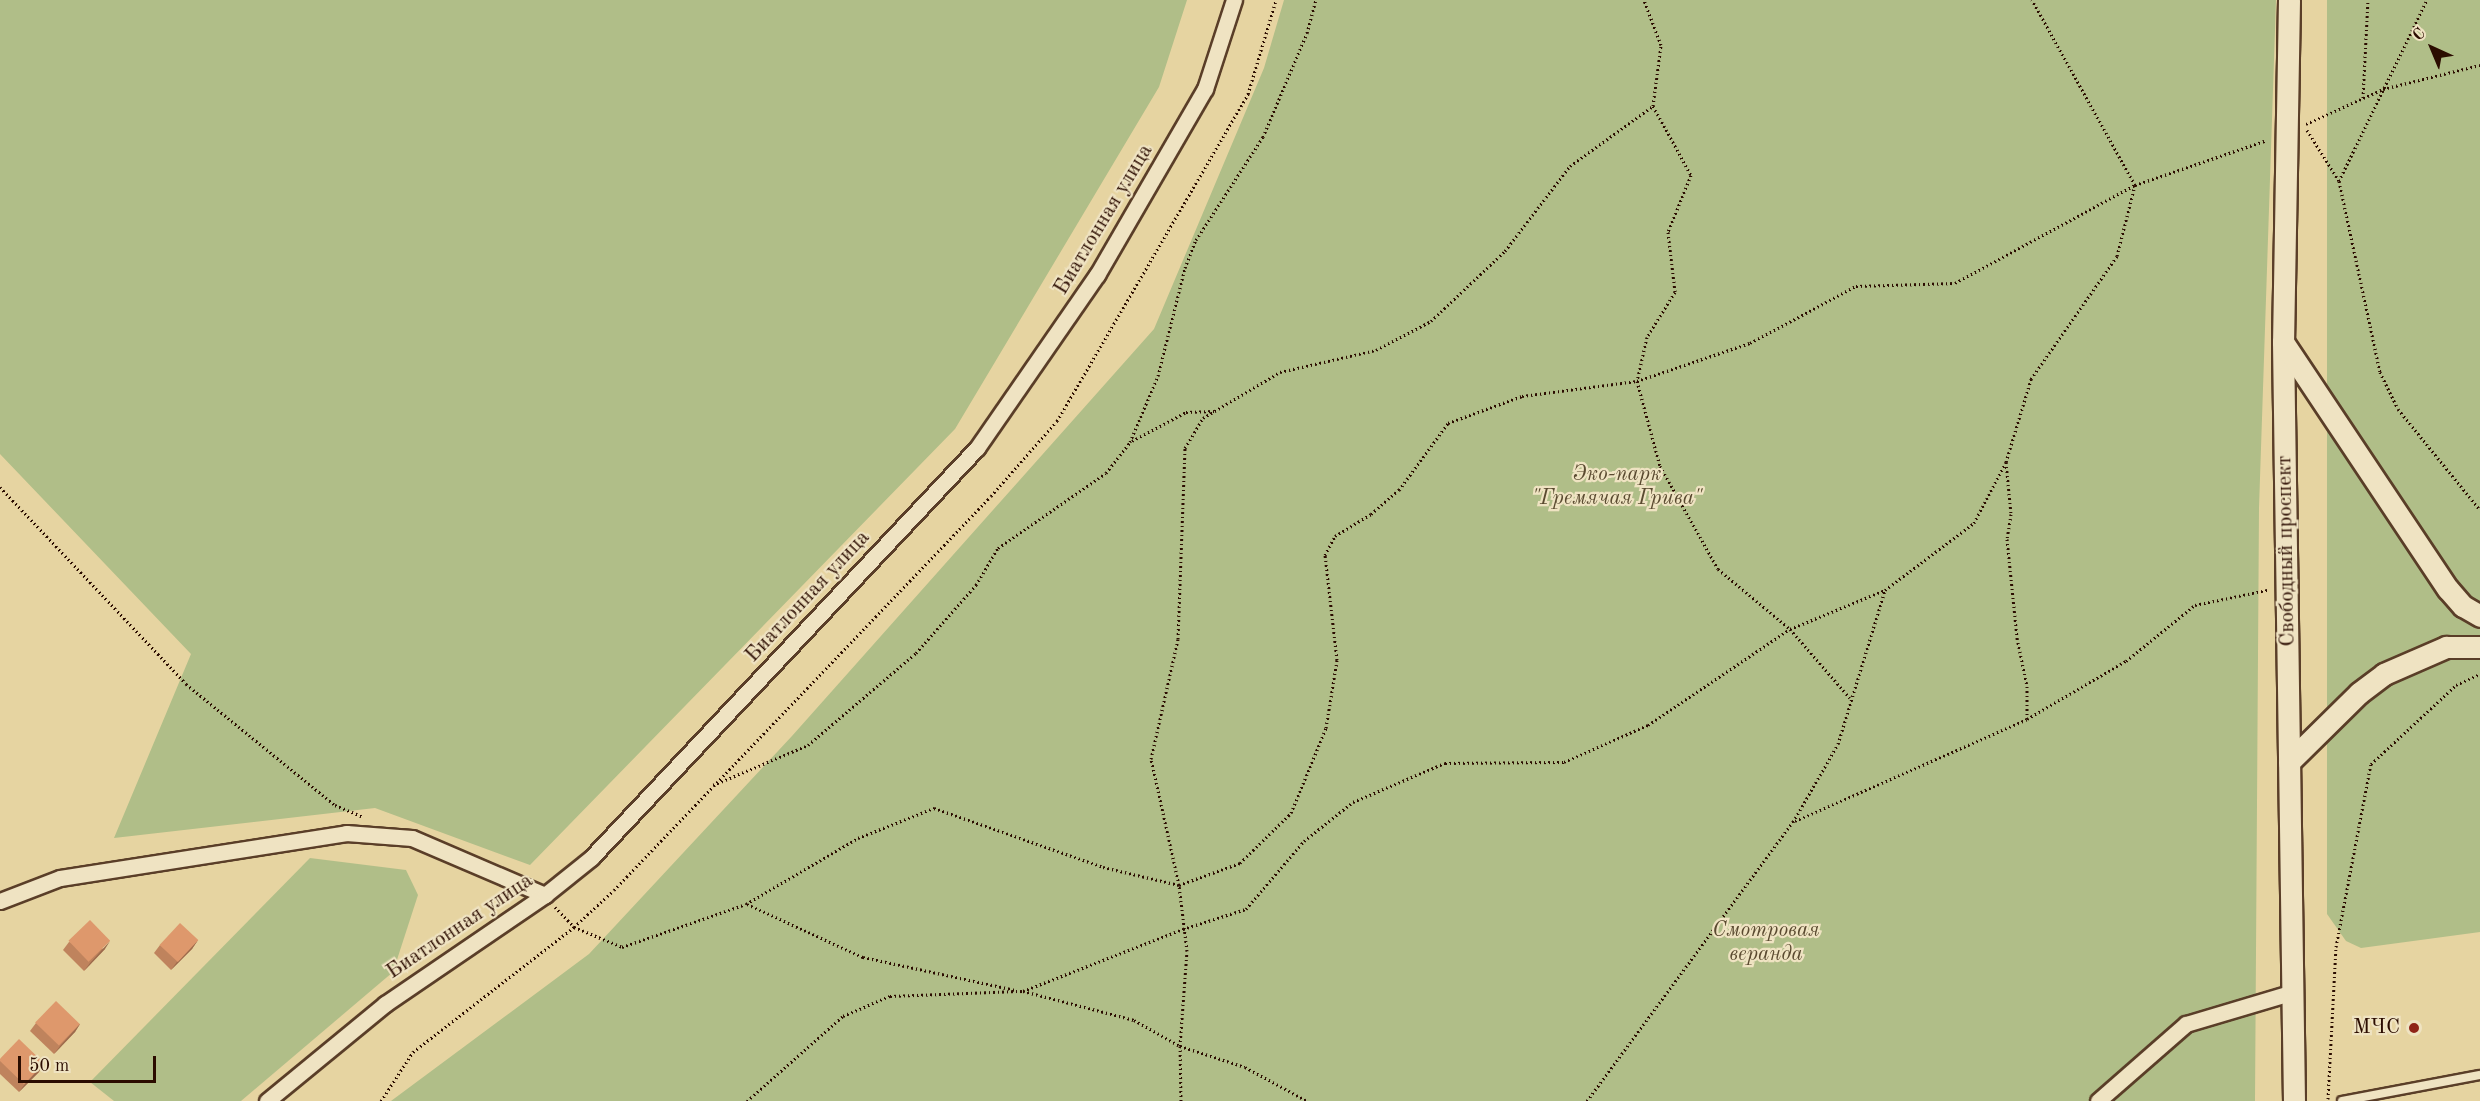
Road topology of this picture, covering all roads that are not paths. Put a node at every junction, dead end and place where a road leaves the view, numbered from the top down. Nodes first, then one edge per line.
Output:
1 (1234, 0) edge
2 (2289, 0) edge
3 (2283, 342) junction
4 (2480, 616) edge
5 (2480, 647) edge
6 (2289, 762) junction
7 (545, 895) junction
8 (0, 901) edge
9 (2290, 993) junction
10 (2480, 1075) edge
11 (267, 1101) edge
12 (2098, 1101) edge
13 (2294, 1101) edge
14 (2342, 1101) edge

1 - 7 street, Биатлонная улица
2 - 3 main road, Свободный проспект
3 - 4 main road
3 - 6 main road, Свободный проспект
5 - 6 main road
6 - 9 main road, Свободный проспект
7 - 8 street
7 - 11 street, Биатлонная улица
9 - 12 street
9 - 13 main road, Свободный проспект
10 - 14 lane

